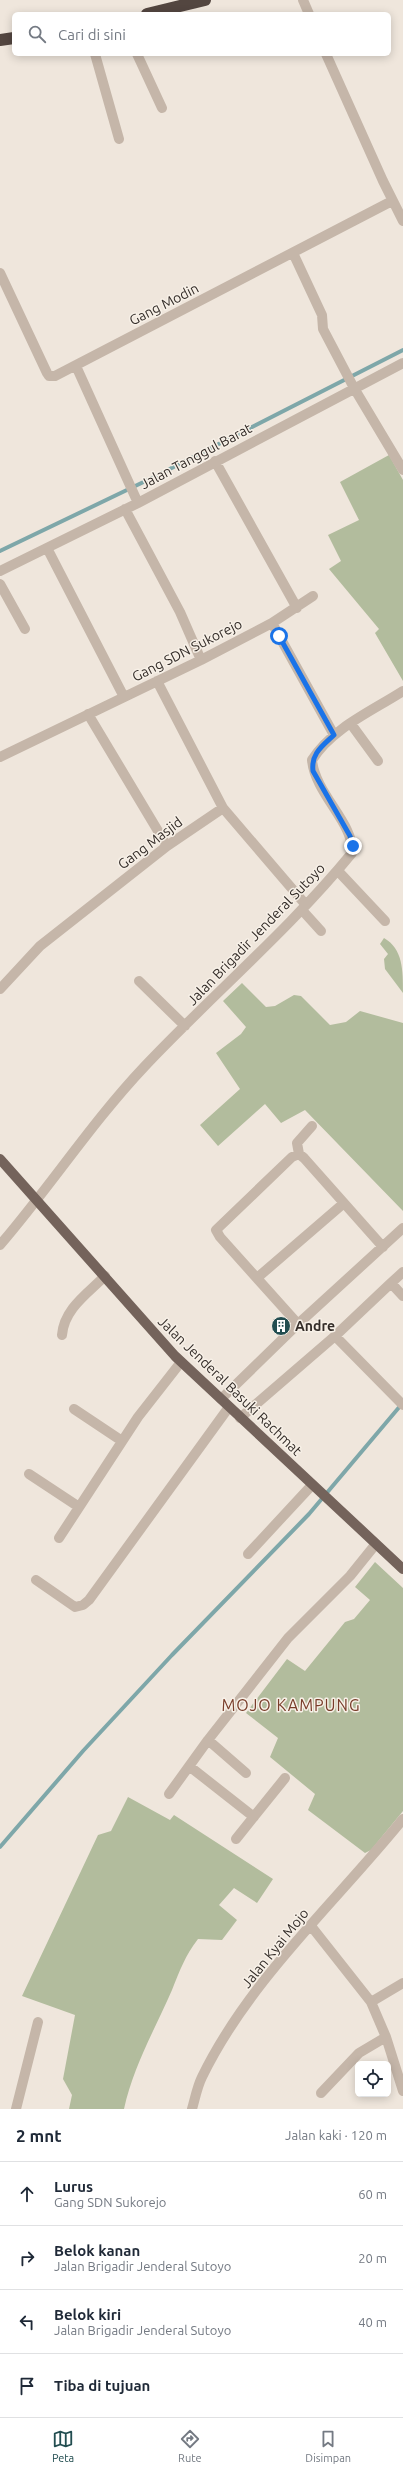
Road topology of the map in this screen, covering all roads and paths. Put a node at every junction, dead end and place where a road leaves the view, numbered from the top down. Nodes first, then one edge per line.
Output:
1 (205, 0) edge
2 (303, 0) edge
3 (155, 12) edge
4 (308, 12) edge
5 (12, 38) edge
6 (0, 40) edge
7 (96, 56) edge
8 (138, 56) edge
9 (327, 56) edge
10 (162, 108) dead end
11 (119, 140) dead end
12 (392, 201) junction
13 (403, 221) edge
14 (293, 253) junction
15 (0, 273) edge
16 (403, 363) edge
17 (76, 366) junction
18 (354, 388) junction
19 (215, 461) junction
20 (403, 470) edge
21 (137, 498) junction
22 (126, 509) junction
23 (46, 548) junction
24 (0, 571) edge
25 (0, 584) edge
26 (313, 596) dead end
27 (297, 608) junction
28 (272, 623) junction
29 (25, 629) dead end
30 (201, 660) junction
31 (157, 681) junction
32 (403, 691) edge
33 (124, 697) junction
34 (88, 714) junction
35 (351, 724) junction
36 (334, 735) junction
37 (0, 757) edge
38 (378, 761) dead end
39 (223, 808) junction
40 (167, 846) junction
41 (338, 871) junction
42 (304, 908) junction
43 (385, 921) dead end
44 (321, 931) dead end
45 (139, 981) dead end
46 (0, 989) edge
47 (185, 1026) junction
48 (312, 1126) dead end
49 (299, 1154) junction
50 (0, 1159) edge
51 (38, 1200) junction
52 (344, 1203) junction
53 (403, 1228) edge
54 (0, 1245) edge
55 (383, 1247) junction
56 (403, 1272) edge
57 (105, 1276) junction
58 (257, 1278) junction
59 (391, 1283) junction
60 (403, 1296) edge
61 (298, 1324) junction
62 (62, 1335) dead end
63 (335, 1336) junction
64 (181, 1362) junction
65 (221, 1399) junction
66 (401, 1403) edge
67 (229, 1407) junction
68 (74, 1410) dead end
69 (240, 1418) junction
70 (122, 1441) junction
71 (29, 1474) dead end
72 (313, 1486) junction
73 (78, 1507) junction
74 (59, 1538) dead end
75 (375, 1545) junction
76 (248, 1554) dead end
77 (403, 1569) edge
78 (36, 1580) dead end
79 (208, 1740) junction
80 (189, 1766) junction
81 (246, 1773) dead end
82 (285, 1778) dead end
83 (169, 1794) dead end
84 (254, 1817) junction
85 (403, 1819) edge
86 (236, 1839) dead end
87 (311, 1926) junction
88 (403, 1983) edge
89 (371, 2002) junction
90 (38, 2022) dead end
91 (386, 2038) junction
92 (403, 2091) edge
93 (321, 2093) dead end
94 (16, 2109) edge
95 (192, 2109) edge

1 - 3 highway
2 - 4 street
5 - 6 highway
7 - 11 street
8 - 10 street
9 - 12 street
12 - 13 street
12 - 14 street, Gang Modin
14 - 17 street, Gang Modin
14 - 18 street
15 - 17 street, Gang Modin
16 - 18 street, Jalan Tanggul Barat
17 - 21 street
18 - 19 street, Jalan Tanggul Barat
18 - 20 street
19 - 21 street, Jalan Tanggul Barat
19 - 27 street
21 - 22 street, Jalan Tanggul Barat
22 - 23 street, Jalan Tanggul Barat
22 - 30 street
23 - 24 street, Jalan Tanggul Barat
23 - 33 street
25 - 29 street
26 - 27 street, Gang SDN Sukorejo
27 - 28 street, Gang SDN Sukorejo
28 - 30 street, Gang SDN Sukorejo
28 - 36 street
30 - 31 street, Gang SDN Sukorejo
31 - 33 street, Gang SDN Sukorejo
31 - 39 street
32 - 35 street, Jalan Brigadir Jenderal Sutoyo
33 - 34 street, Gang SDN Sukorejo
34 - 37 street, Gang SDN Sukorejo
34 - 40 street
35 - 36 street, Jalan Brigadir Jenderal Sutoyo
35 - 38 street
36 - 41 street, Jalan Brigadir Jenderal Sutoyo
39 - 40 street, Gang Masjid
39 - 42 street
40 - 46 street, Gang Masjid
41 - 42 street, Jalan Brigadir Jenderal Sutoyo
41 - 43 street
42 - 44 street
42 - 47 street, Jalan Brigadir Jenderal Sutoyo
45 - 47 street
47 - 51 street, Jalan Brigadir Jenderal Sutoyo
48 - 49 street
49 - 52 street
49 - 58 street
50 - 51 main road, Jalan Jenderal Basuki Rachmat
51 - 54 street, Jalan Brigadir Jenderal Sutoyo
51 - 57 main road, Jalan Jenderal Basuki Rachmat
52 - 55 street
52 - 58 street
53 - 55 street
55 - 61 street
56 - 59 street
57 - 62 street
57 - 64 main road, Jalan Jenderal Basuki Rachmat
58 - 61 street
59 - 60 street
59 - 63 street
61 - 65 street
63 - 66 street
63 - 69 street
64 - 65 main road, Jalan Jenderal Basuki Rachmat
64 - 70 street
65 - 67 main road, Jalan Jenderal Basuki Rachmat
67 - 69 main road, Jalan Jenderal Basuki Rachmat
67 - 78 street
68 - 70 street
69 - 72 main road, Jalan Jenderal Basuki Rachmat
70 - 73 street
71 - 73 street
72 - 75 main road, Jalan Jenderal Basuki Rachmat
72 - 76 street
73 - 74 street
75 - 77 main road, Jalan Jenderal Basuki Rachmat
75 - 79 street
79 - 80 street
79 - 81 street
80 - 83 street
80 - 84 street
82 - 84 street
84 - 86 street
85 - 87 street, Jalan Kyai Mojo
87 - 89 street
87 - 95 street, Jalan Kyai Mojo
88 - 89 street
89 - 91 street
90 - 94 street
91 - 92 street
91 - 93 street

